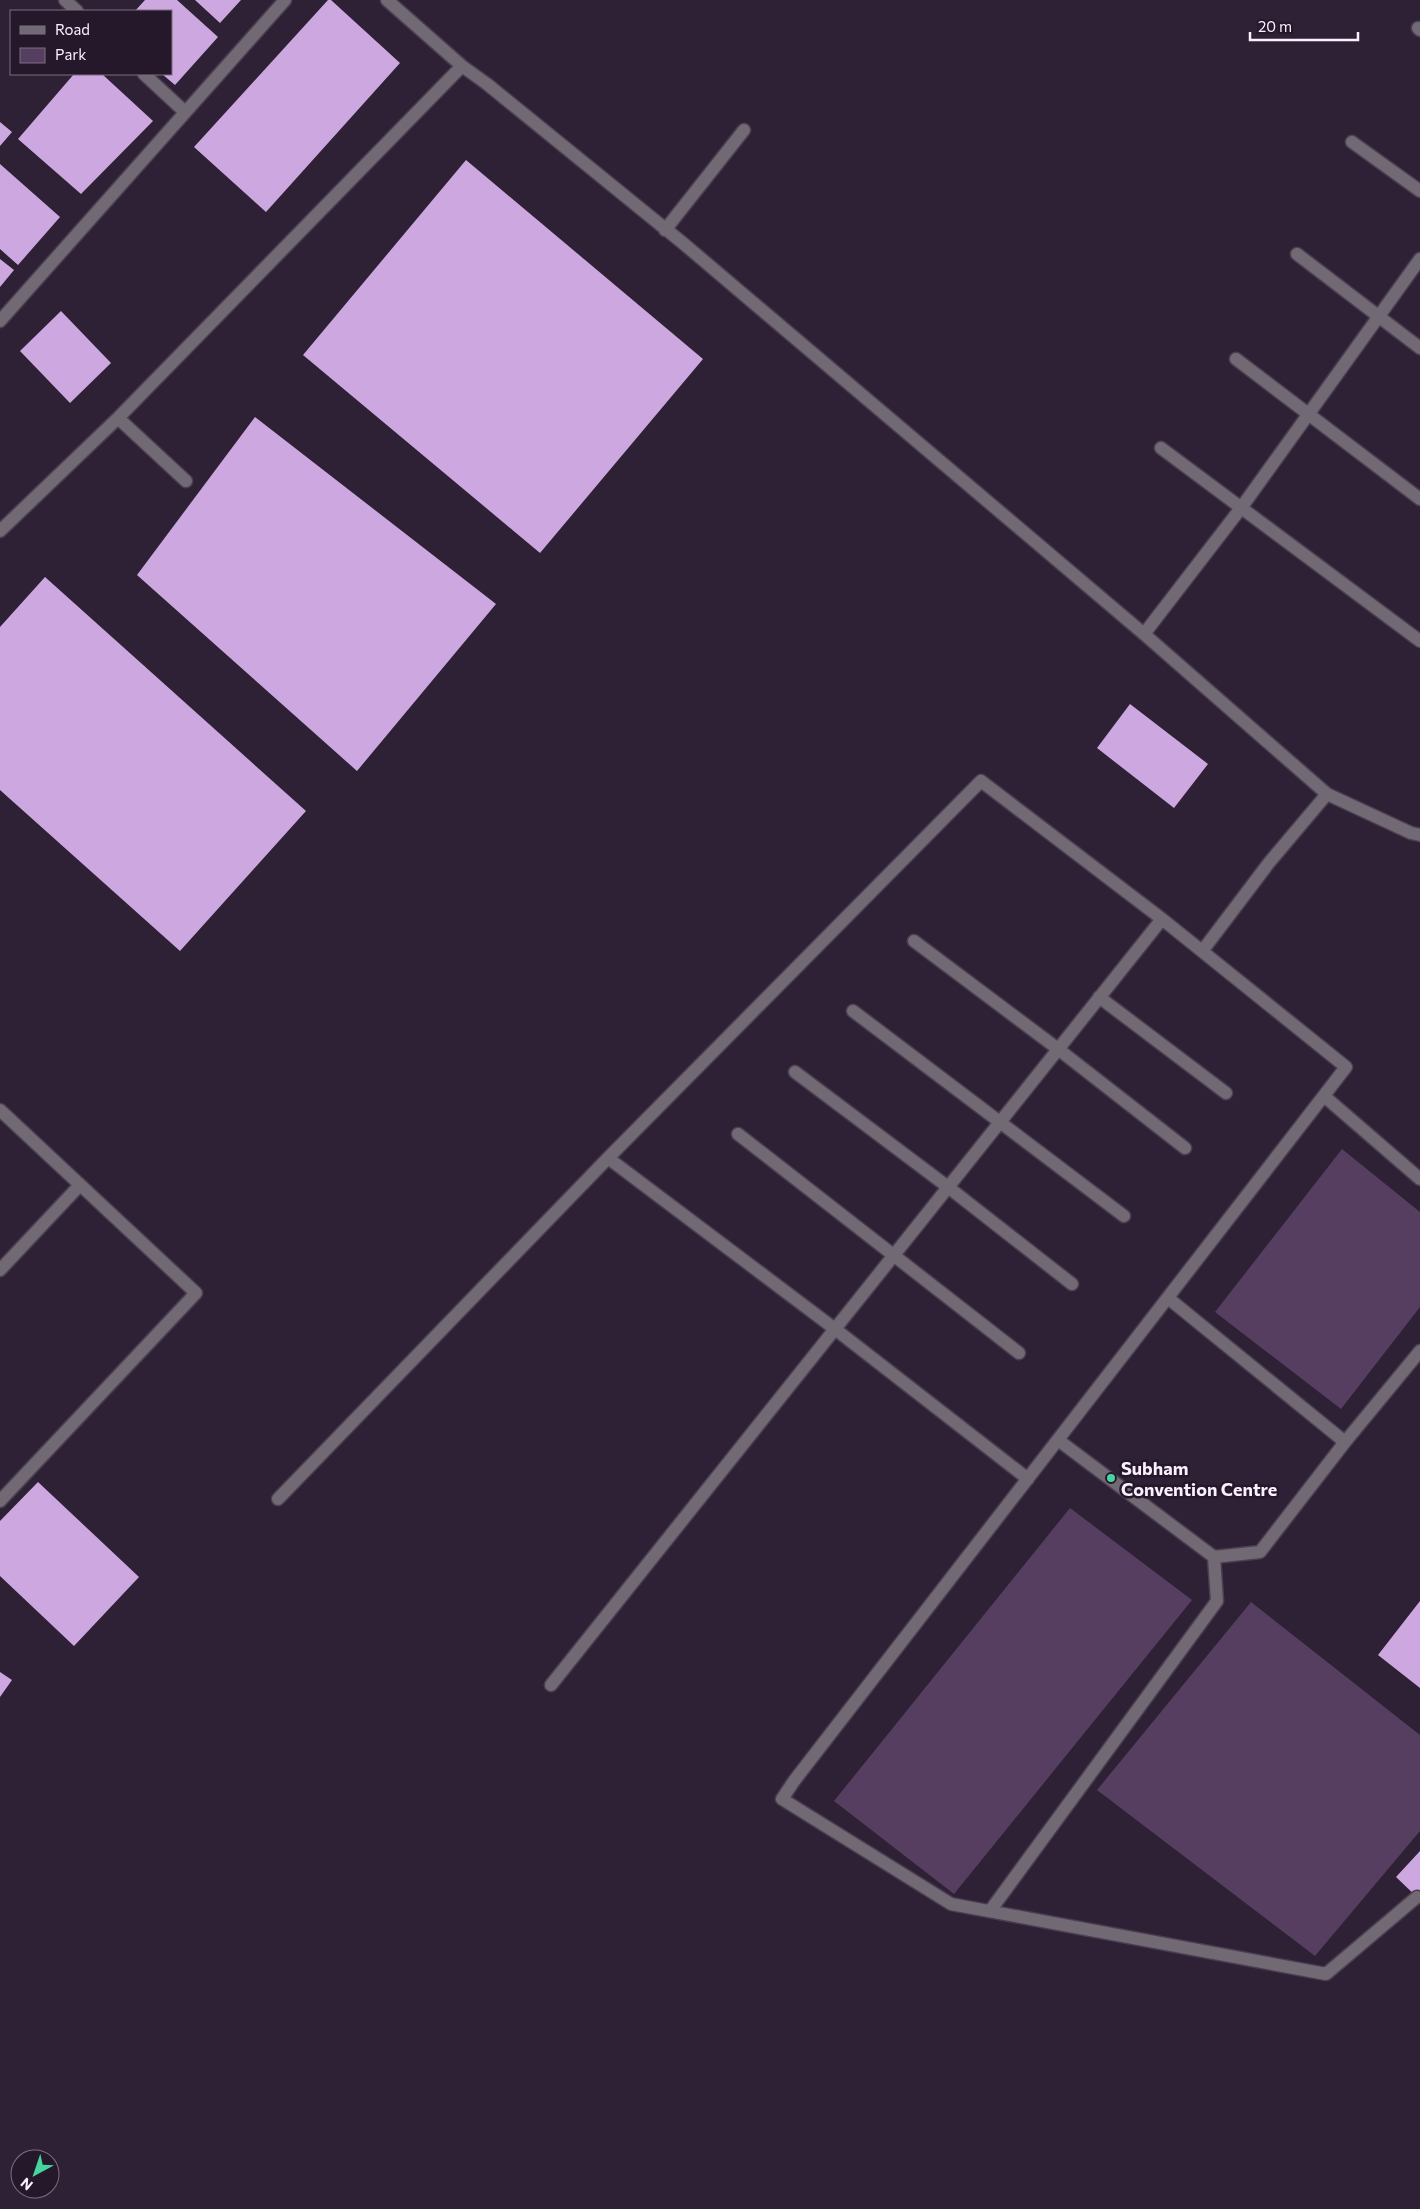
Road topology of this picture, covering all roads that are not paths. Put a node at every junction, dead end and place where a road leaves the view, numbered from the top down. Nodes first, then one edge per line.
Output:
1 (65, 0) edge
2 (285, 0) edge
3 (388, 0) edge
4 (76, 10) edge
5 (462, 66) junction
6 (145, 75) edge
7 (185, 112) junction
8 (744, 130) dead end
9 (1352, 142) dead end
10 (1420, 191) edge
11 (665, 230) junction
12 (1297, 254) dead end
13 (1420, 259) edge
14 (1379, 317) junction
15 (0, 321) edge
16 (1420, 348) edge
17 (1236, 359) dead end
18 (1309, 414) junction
19 (118, 418) junction
20 (1161, 448) dead end
21 (186, 481) dead end
22 (1420, 499) edge
23 (1241, 508) junction
24 (0, 531) edge
25 (1144, 634) junction
26 (1420, 642) edge
27 (1327, 794) junction
28 (1420, 822) edge
29 (1416, 834) edge
30 (1162, 919) junction
31 (914, 941) dead end
32 (1203, 950) junction
33 (1099, 997) junction
34 (853, 1011) dead end
35 (1058, 1049) junction
36 (795, 1072) dead end
37 (1226, 1093) dead end
38 (1324, 1096) junction
39 (0, 1110) edge
40 (1000, 1121) junction
41 (738, 1134) dead end
42 (1185, 1148) dead end
43 (608, 1158) junction
44 (1420, 1179) edge
45 (80, 1185) junction
46 (948, 1188) junction
47 (1124, 1216) dead end
48 (893, 1255) junction
49 (0, 1270) edge
50 (1072, 1284) dead end
51 (1168, 1298) junction
52 (835, 1328) junction
53 (1420, 1351) edge
54 (1019, 1353) dead end
55 (1058, 1440) junction
56 (1345, 1442) junction
57 (1028, 1479) junction
58 (278, 1500) dead end
59 (0, 1501) edge
60 (1214, 1558) junction
61 (551, 1685) dead end
62 (1417, 1897) dead end
63 (990, 1910) junction

1 - 4 street
2 - 7 street
3 - 5 street
5 - 11 street
5 - 19 street
6 - 7 street
7 - 15 street
8 - 11 street
9 - 10 street
11 - 25 street
12 - 14 street
13 - 14 street
14 - 16 street
14 - 18 street
17 - 18 street
18 - 22 street
18 - 23 street
19 - 21 street
19 - 24 street
20 - 23 street
23 - 25 street
23 - 26 street
25 - 27 street
27 - 29 street
27 - 32 street
28 - 29 street
30 - 32 street
30 - 33 street
30 - 43 street
31 - 35 street
32 - 38 street
33 - 35 street
33 - 37 street
34 - 40 street
35 - 40 street
35 - 42 street
36 - 46 street
38 - 44 street
38 - 51 street
39 - 45 street
40 - 46 street
40 - 47 street
41 - 48 street
43 - 52 street
43 - 58 street
45 - 49 street
45 - 59 street
46 - 48 street
46 - 50 street
48 - 52 street
48 - 54 street
51 - 55 street
51 - 56 street
52 - 57 street
52 - 61 street
53 - 56 street
55 - 57 street
55 - 60 street
56 - 60 street
57 - 63 street
60 - 63 street
62 - 63 street

